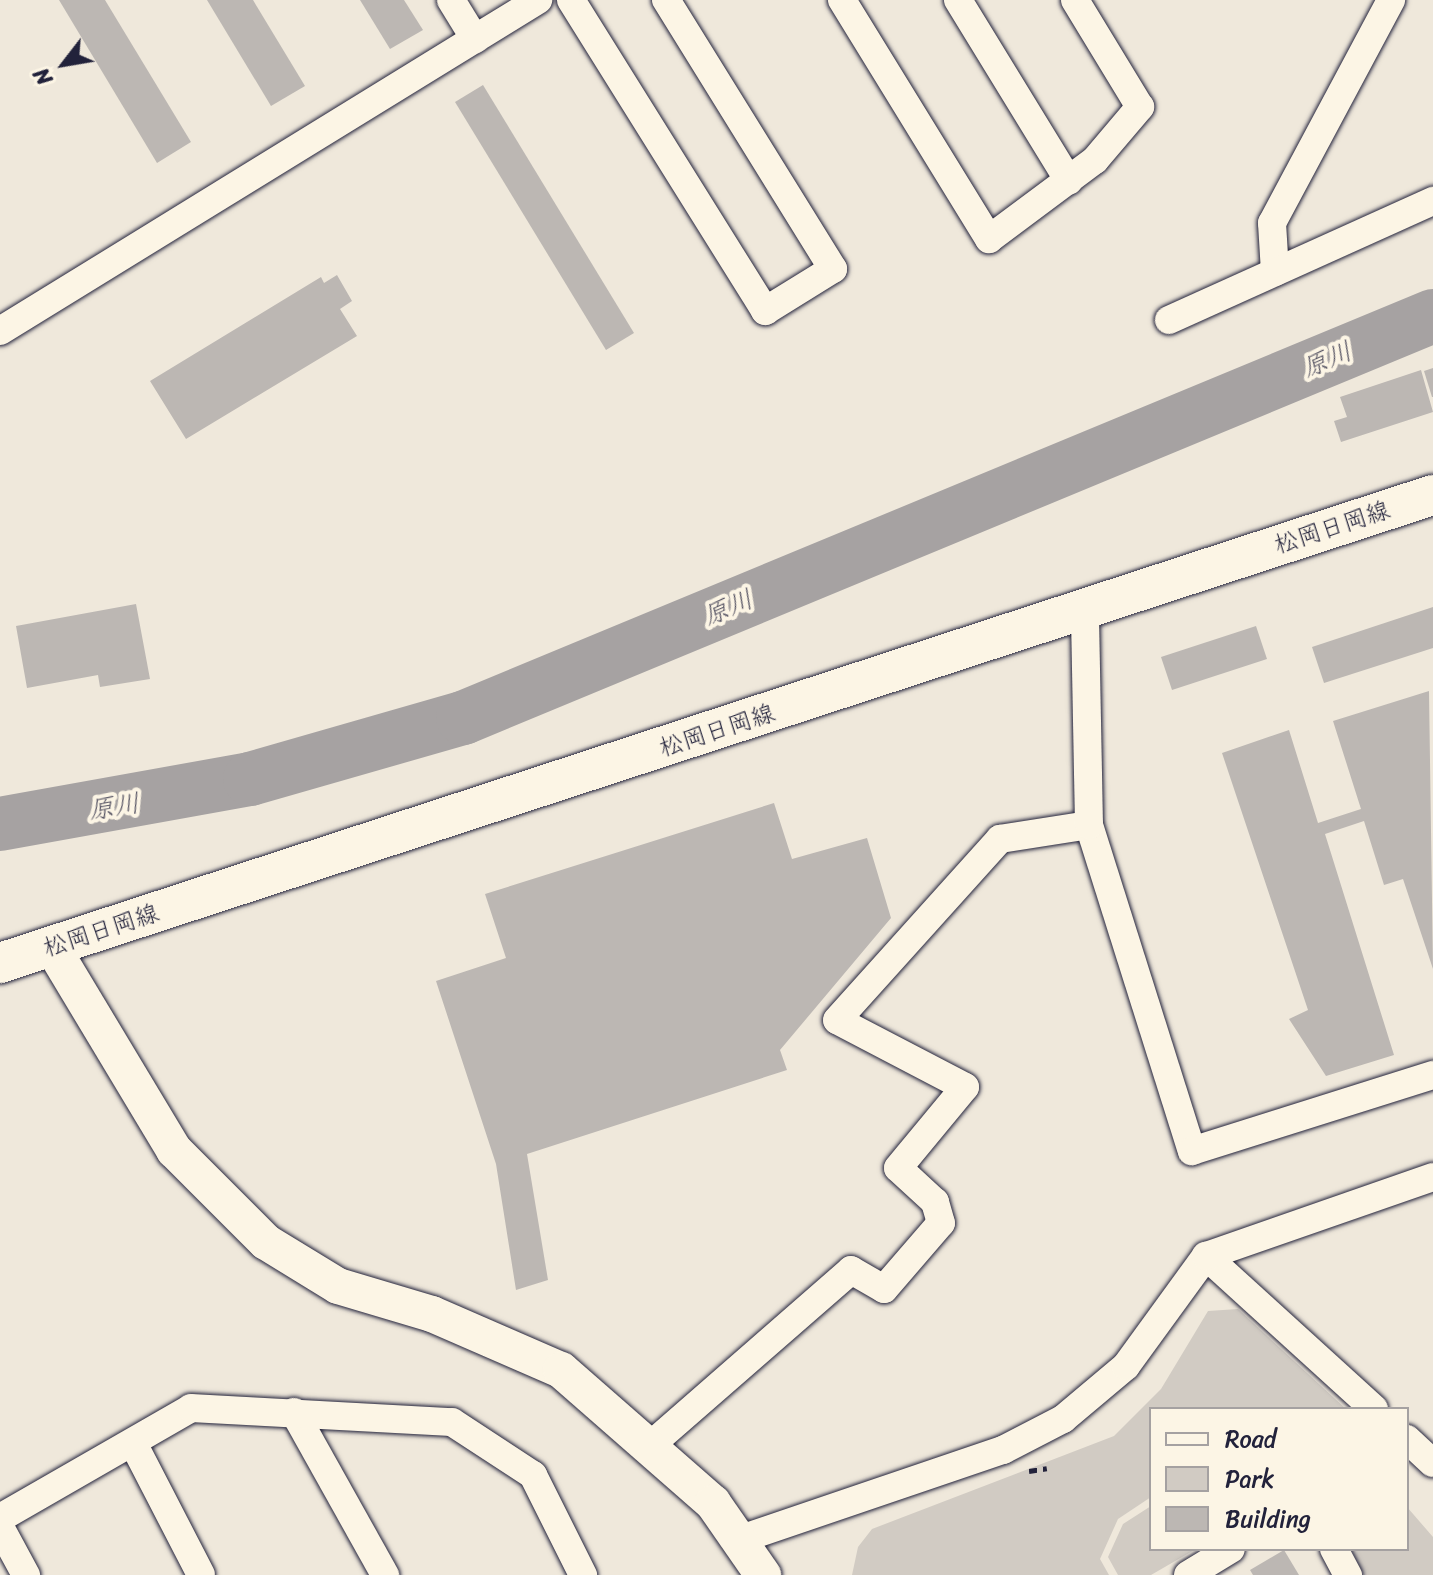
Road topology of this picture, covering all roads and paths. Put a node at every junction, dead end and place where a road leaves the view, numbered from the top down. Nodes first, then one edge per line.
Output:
1 (451, 0) edge
2 (538, 0) edge
3 (571, 0) edge
4 (666, 0) edge
5 (842, 0) edge
6 (958, 0) edge
7 (1075, 0) edge
8 (1391, 0) edge
9 (475, 39) junction
10 (1069, 181) junction
11 (1433, 201) edge
12 (1275, 272) junction
13 (1169, 320) dead end
14 (0, 331) edge
15 (1433, 495) edge
16 (1085, 610) junction
17 (1089, 825) junction
18 (52, 947) junction
19 (0, 963) edge
20 (1433, 1075) edge
21 (1433, 1177) edge
22 (1206, 1256) junction
23 (1372, 1407) edge
24 (294, 1412) junction
25 (1409, 1441) edge
26 (133, 1443) junction
27 (653, 1443) junction
28 (1433, 1463) edge
29 (0, 1518) edge
30 (0, 1527) edge
31 (741, 1539) junction
32 (1228, 1551) edge
33 (1335, 1551) edge
34 (26, 1575) edge
35 (201, 1575) edge
36 (385, 1575) edge
37 (583, 1575) edge
38 (763, 1575) edge
39 (1188, 1575) edge
40 (1348, 1575) edge

1 - 9 street
2 - 9 street
3 - 4 street
5 - 10 street
6 - 10 street
7 - 10 street
8 - 12 street
9 - 14 street
11 - 12 street
12 - 13 street
15 - 16 main road, 松岡日岡線
16 - 17 street
16 - 18 main road, 松岡日岡線
17 - 20 street
17 - 27 street
18 - 19 main road, 松岡日岡線
18 - 27 street
21 - 22 street
22 - 23 street
22 - 31 street
24 - 26 street
24 - 36 street
24 - 37 street
25 - 28 street
26 - 29 street
26 - 35 street
27 - 31 street
30 - 34 street
31 - 38 street
32 - 39 street
33 - 40 street

